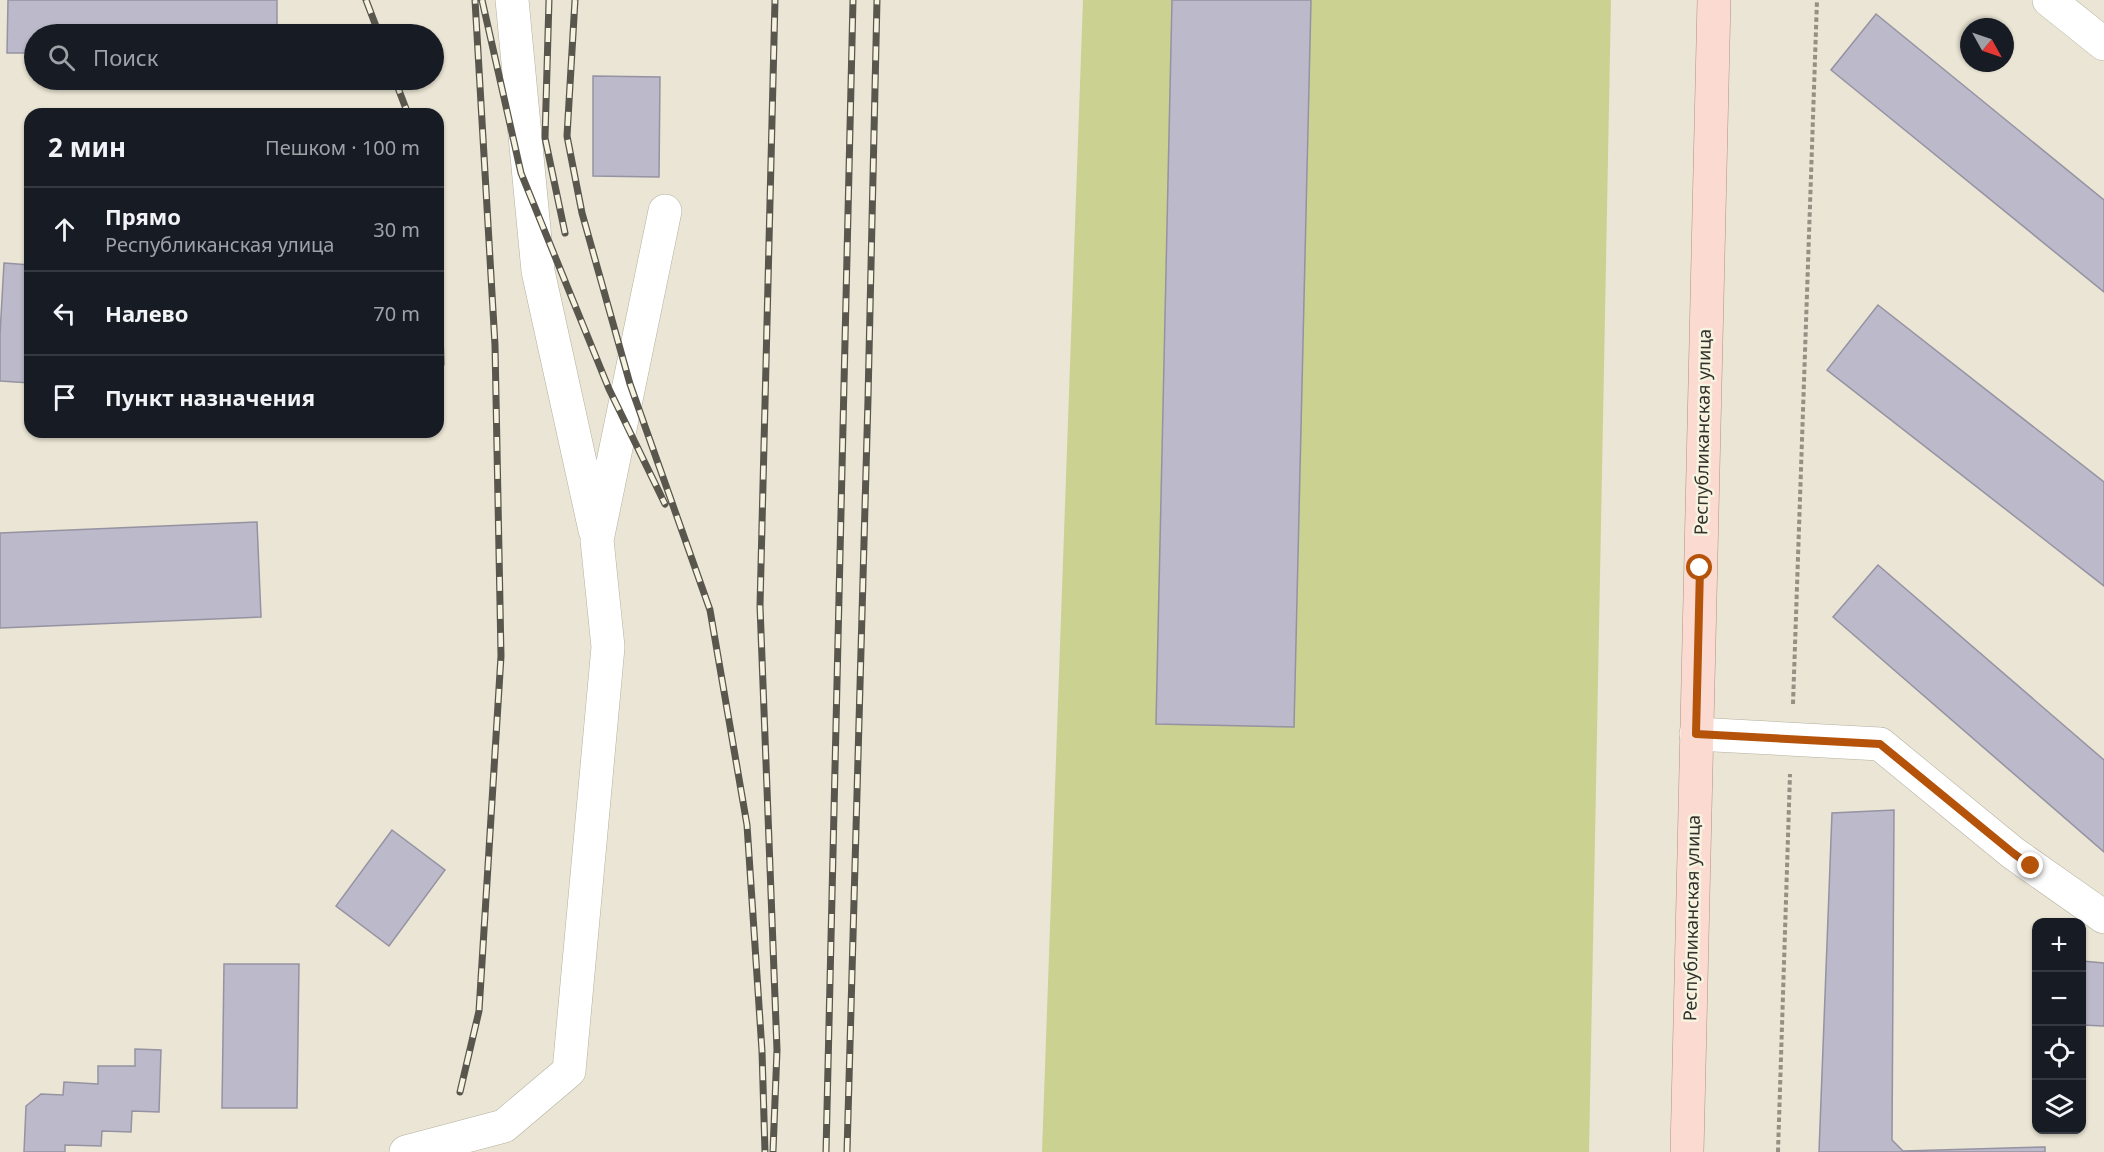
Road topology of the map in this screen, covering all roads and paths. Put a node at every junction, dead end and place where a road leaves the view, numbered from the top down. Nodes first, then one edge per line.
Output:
1 (512, 0) edge
2 (1714, 0) edge
3 (1816, 0) edge
4 (2049, 0) edge
5 (2104, 44) edge
6 (665, 211) dead end
7 (597, 540) junction
8 (1792, 713) dead end
9 (1696, 734) junction
10 (1791, 772) dead end
11 (2104, 917) edge
12 (406, 1152) edge
13 (1687, 1152) edge
14 (1778, 1152) edge

1 - 7 lane
2 - 9 main road, Республиканская улица
3 - 8 path
4 - 5 lane
6 - 7 lane
7 - 12 lane
9 - 11 lane
9 - 13 main road, Республиканская улица
10 - 14 path

